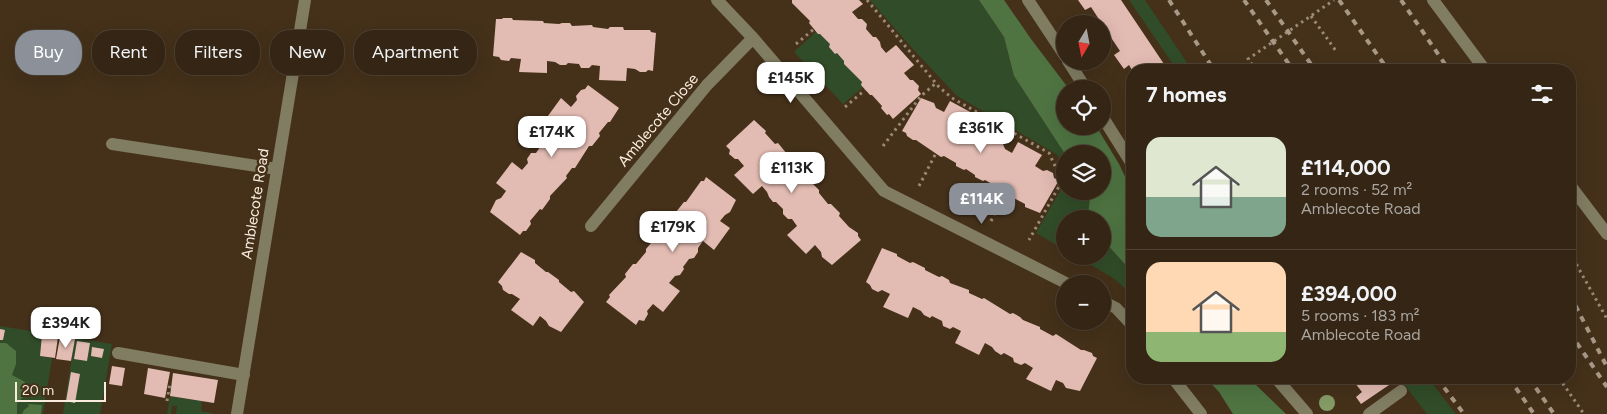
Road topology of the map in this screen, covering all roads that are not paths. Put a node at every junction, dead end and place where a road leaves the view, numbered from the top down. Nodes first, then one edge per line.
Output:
1 (305, 0) edge
2 (717, 0) edge
3 (1028, 0) edge
4 (1434, 0) edge
5 (753, 38) junction
6 (1056, 42) edge
7 (1481, 64) edge
8 (1111, 130) edge
9 (112, 144) dead end
10 (1126, 154) edge
11 (278, 170) junction
12 (1576, 193) edge
13 (591, 226) dead end
14 (1607, 234) edge
15 (1056, 278) edge
16 (1111, 306) edge
17 (1126, 319) edge
18 (118, 354) dead end
19 (244, 375) junction
20 (1178, 384) edge
21 (1281, 384) edge
22 (1401, 391) dead end
23 (237, 414) edge
24 (1201, 414) edge
25 (1307, 414) edge
26 (1369, 414) edge

1 - 11 street, Amblecote Road
2 - 5 street
3 - 6 street
4 - 7 street
5 - 13 street, Amblecote Close
5 - 15 street
8 - 10 street
9 - 11 street
11 - 19 street, Amblecote Road
12 - 14 street
16 - 17 street
18 - 19 street
19 - 23 street, Amblecote Road
20 - 24 street
21 - 25 street
22 - 26 street

